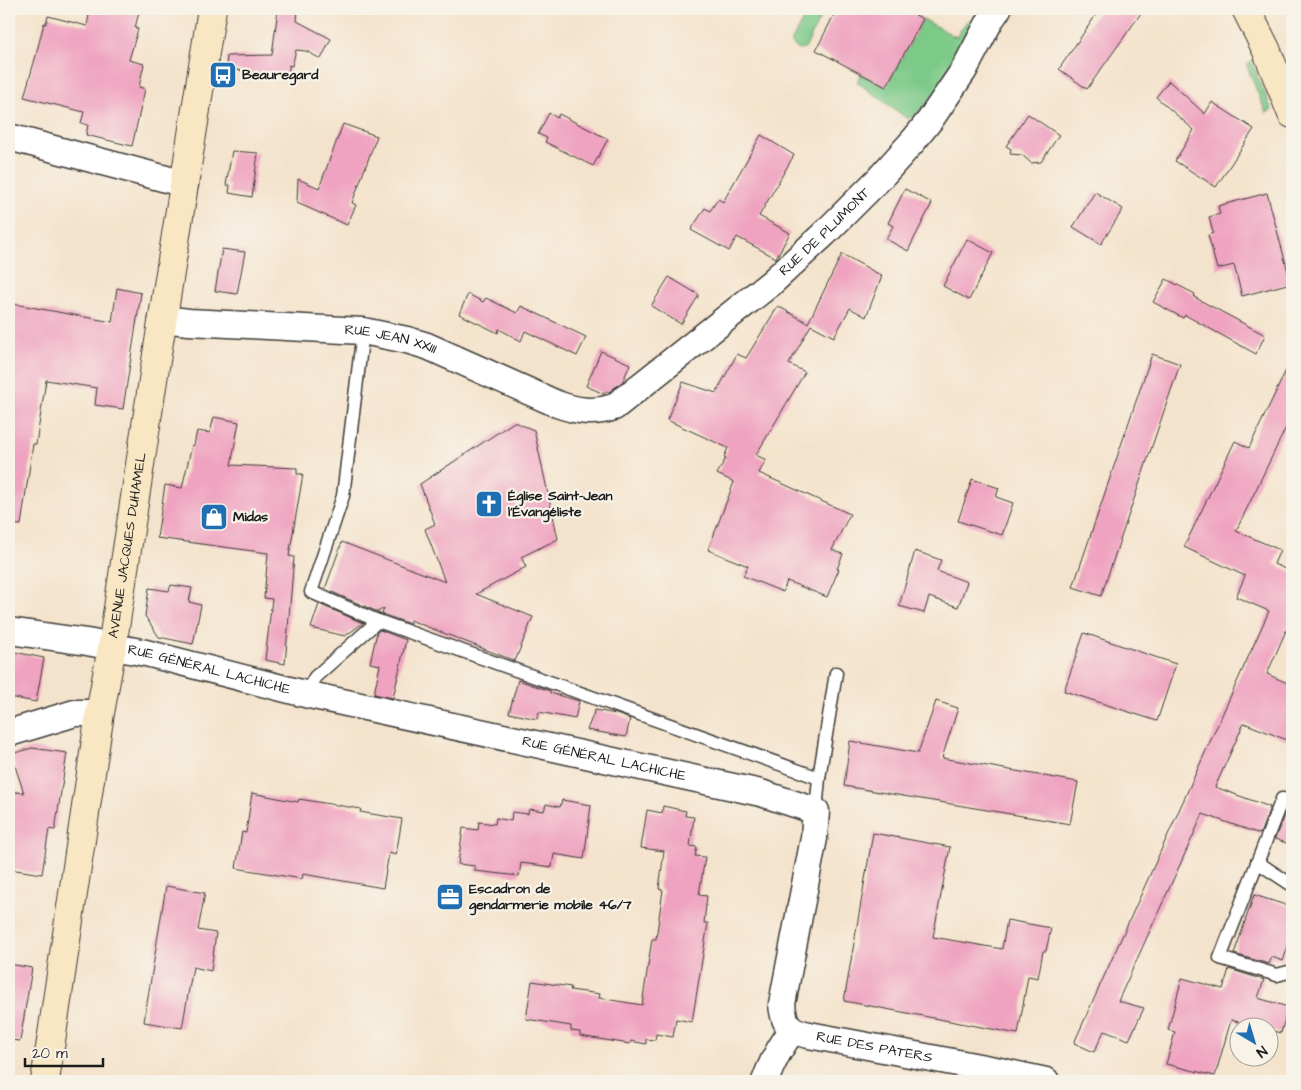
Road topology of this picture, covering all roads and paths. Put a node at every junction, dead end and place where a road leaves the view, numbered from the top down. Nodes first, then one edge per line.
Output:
1 (212, 9) edge
2 (998, 9) edge
3 (1249, 10) edge
4 (1292, 114) edge
5 (9, 137) edge
6 (185, 184) junction
7 (162, 319) junction
8 (363, 331) junction
9 (605, 410) joint
10 (378, 621) junction
11 (9, 631) edge
12 (112, 647) junction
13 (836, 673) dead end
14 (305, 694) junction
15 (100, 713) junction
16 (9, 733) edge
17 (819, 778) junction
18 (1292, 800) edge
19 (816, 811) junction
20 (1257, 862) junction
21 (1292, 885) edge
22 (1292, 971) edge
23 (793, 1030) junction
24 (45, 1081) edge
25 (765, 1081) edge
26 (1046, 1081) edge

1 - 6 main road, AVENUE JACQUES DUHAMEL
2 - 9 street, RUE DE PLUMONT
3 - 4 main road
5 - 6 street
6 - 7 main road, AVENUE JACQUES DUHAMEL
7 - 8 street, RUE JEAN XXIII
7 - 12 main road, AVENUE JACQUES DUHAMEL
8 - 9 street, RUE JEAN XXIII
8 - 10 lane
10 - 14 lane
10 - 17 lane
11 - 12 street, RUE GÉNÉRAL LACHICHE
12 - 14 street, RUE GÉNÉRAL LACHICHE
12 - 15 main road, AVENUE JACQUES DUHAMEL
13 - 17 lane
14 - 19 street, RUE GÉNÉRAL LACHICHE
15 - 16 street
15 - 24 main road, AVENUE JACQUES DUHAMEL
17 - 19 lane
18 - 20 lane
19 - 23 street
20 - 21 lane
20 - 22 lane
23 - 25 street
23 - 26 street, RUE DES PATERS

